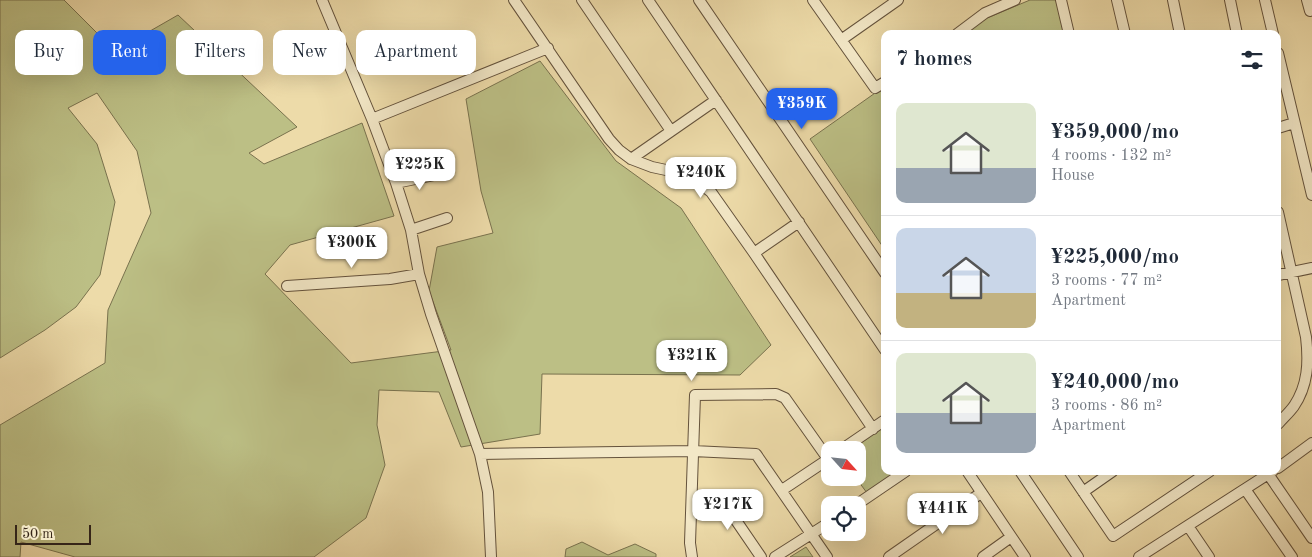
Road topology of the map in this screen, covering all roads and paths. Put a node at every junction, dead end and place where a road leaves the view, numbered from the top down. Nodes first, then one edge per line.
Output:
1 (322, 0) edge
2 (514, 0) edge
3 (582, 0) edge
4 (648, 0) edge
5 (699, 0) edge
6 (813, 0) edge
7 (898, 0) edge
8 (1015, 0) edge
9 (1061, 0) edge
10 (1117, 0) edge
11 (1172, 0) edge
12 (1230, 0) edge
13 (1264, 0) edge
14 (1307, 0) edge
15 (1312, 10) edge
16 (963, 30) edge
17 (1068, 30) edge
18 (1124, 30) edge
19 (1179, 30) edge
20 (1237, 30) edge
21 (1272, 30) edge
22 (841, 40) junction
23 (548, 48) junction
24 (1281, 67) edge
25 (881, 84) edge
26 (716, 100) junction
27 (372, 119) junction
28 (1294, 123) junction
29 (1281, 127) edge
30 (671, 131) junction
31 (631, 159) junction
32 (439, 174) dead end
33 (396, 183) junction
34 (1312, 195) edge
35 (446, 218) dead end
36 (799, 222) junction
37 (1281, 226) edge
38 (411, 230) junction
39 (754, 253) junction
40 (881, 267) edge
41 (1312, 268) edge
42 (1291, 272) junction
43 (419, 274) junction
44 (1281, 274) edge
45 (287, 286) dead end
46 (881, 344) edge
47 (1281, 421) edge
48 (881, 423) edge
49 (873, 429) junction
50 (855, 441) edge
51 (1312, 443) edge
52 (821, 447) edge
53 (693, 451) junction
54 (480, 454) junction
55 (821, 463) edge
56 (1281, 466) edge
57 (900, 475) edge
58 (970, 475) edge
59 (1023, 475) edge
60 (1072, 475) edge
61 (1107, 475) edge
62 (1204, 475) edge
63 (1265, 475) edge
64 (1271, 475) edge
65 (1245, 489) junction
66 (782, 490) junction
67 (1083, 492) junction
68 (982, 493) junction
69 (866, 498) edge
70 (692, 508) junction
71 (1188, 526) junction
72 (821, 528) edge
73 (811, 535) junction
74 (1011, 537) junction
75 (1312, 538) edge
76 (491, 557) edge
77 (692, 557) edge
78 (761, 557) edge
79 (775, 557) edge
80 (827, 557) edge
81 (889, 557) edge
82 (983, 557) edge
83 (1025, 557) edge
84 (1078, 557) edge
85 (1139, 557) edge
86 (1209, 557) edge
87 (1292, 557) edge

1 - 27 street
2 - 23 street
3 - 30 street
4 - 26 street
5 - 40 street
6 - 22 street
7 - 22 street
8 - 16 street
9 - 17 street
10 - 18 street
11 - 19 street
12 - 20 street
13 - 21 street
14 - 15 street
22 - 25 street
23 - 27 street
23 - 31 street
24 - 28 street
26 - 30 street
26 - 36 street
27 - 33 street
28 - 29 street
28 - 34 street
30 - 31 street
31 - 39 street
32 - 33 street
33 - 38 street
35 - 38 street
36 - 39 street
36 - 46 street
37 - 42 street
38 - 43 street
39 - 49 street
41 - 42 street
42 - 44 street
42 - 47 street
43 - 45 street
43 - 54 street
48 - 49 street
49 - 50 street
51 - 56 street
52 - 53 street
53 - 54 street
53 - 66 street
53 - 70 street
54 - 76 street
55 - 66 street
57 - 69 street
58 - 68 street
59 - 84 street
60 - 67 street
61 - 67 street
62 - 67 street
63 - 65 street
64 - 75 street
65 - 71 street
65 - 87 street
66 - 73 street
68 - 74 street
68 - 81 street
70 - 77 street
70 - 78 street
71 - 85 street
71 - 86 street
72 - 73 street
73 - 79 street
73 - 80 street
74 - 82 street
74 - 83 street

